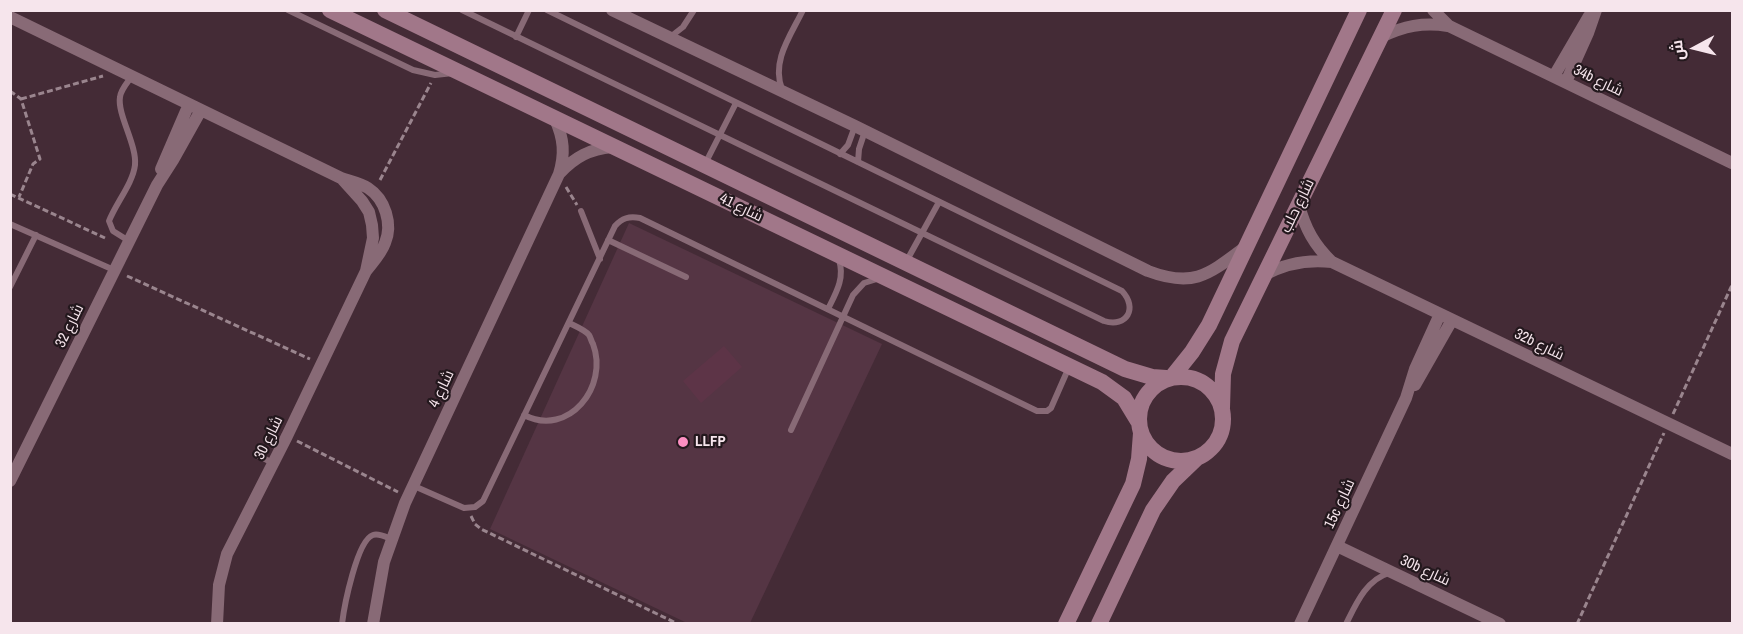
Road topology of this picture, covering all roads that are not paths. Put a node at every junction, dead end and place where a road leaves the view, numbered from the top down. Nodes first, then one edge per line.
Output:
1 (288, 10) edge
2 (330, 10) edge
3 (385, 10) edge
4 (462, 10) edge
5 (529, 10) edge
6 (547, 10) edge
7 (612, 10) edge
8 (694, 10) edge
9 (803, 10) edge
10 (1359, 10) edge
11 (1394, 10) edge
12 (1433, 10) edge
13 (1595, 10) edge
14 (10, 17) edge
15 (1449, 26) junction
16 (516, 37) junction
17 (1381, 37) junction
18 (669, 38) junction
19 (458, 72) junction
20 (127, 74) junction
21 (1554, 76) junction
22 (1566, 82) junction
23 (783, 92) junction
24 (736, 103) junction
25 (189, 104) junction
26 (201, 110) junction
27 (555, 119) junction
28 (860, 129) junction
29 (720, 135) junction
30 (612, 147) junction
31 (840, 154) junction
32 (858, 162) junction
33 (1732, 163) edge
34 (705, 165) junction
35 (559, 174) junction
36 (341, 177) junction
37 (157, 185) junction
38 (939, 202) junction
39 (1299, 205) junction
40 (580, 212) road end
41 (10, 224) edge
42 (922, 233) junction
43 (36, 235) junction
44 (608, 240) junction
45 (127, 244) junction
46 (1248, 246) junction
47 (836, 254) junction
48 (600, 259) junction
49 (1332, 262) junction
50 (906, 263) junction
51 (114, 270) junction
52 (366, 271) junction
53 (1264, 276) junction
54 (686, 277) dead end
55 (887, 279) junction
56 (10, 287) edge
57 (828, 309) junction
58 (1440, 314) junction
59 (842, 316) junction
60 (1452, 320) junction
61 (569, 323) junction
62 (1070, 366) junction
63 (1169, 378) junction
64 (1406, 398) junction
65 (1222, 408) junction
66 (524, 415) junction
67 (1140, 427) junction
68 (791, 430) dead end
69 (1732, 454) edge
70 (259, 457) dead end
71 (1199, 457) junction
72 (271, 462) junction
73 (12, 477) edge
74 (410, 491) junction
75 (391, 538) junction
76 (1337, 546) junction
77 (1392, 572) junction
78 (217, 624) edge
79 (342, 624) edge
80 (373, 624) edge
81 (1066, 624) edge
82 (1099, 624) edge
83 (1300, 624) edge
84 (1346, 624) edge
85 (1500, 624) edge

1 - 19 lane
2 - 19 street, شارع 41
3 - 34 street, شارع 41
4 - 16 lane
5 - 16 lane
6 - 24 lane
7 - 18 street
8 - 18 lane
9 - 23 lane
10 - 46 street, شارع حلب
11 - 17 street, شارع حلب
12 - 15 street, 34b شارع
13 - 21 street
13 - 22 street
14 - 20 street, شارع 30
15 - 17 street, 34b شارع
15 - 21 street, 34b شارع
16 - 29 lane
17 - 39 street, شارع حلب
18 - 23 street
19 - 27 street, شارع 41
20 - 25 street, شارع 30
20 - 45 lane
21 - 22 street, 34b شارع
22 - 33 street, 34b شارع
23 - 28 street
24 - 29 lane
24 - 31 lane
25 - 26 street, شارع 30
25 - 37 street, شارع 32
26 - 36 street, شارع 30
26 - 37 street, شارع 32
27 - 30 street, شارع 41
27 - 35 street, شارع 4
28 - 31 lane
28 - 32 lane
28 - 46 street
29 - 34 lane
29 - 42 lane
30 - 35 street, شارع 4
30 - 47 street, شارع 41
31 - 32 lane
32 - 38 lane
34 - 50 street, شارع 41
35 - 74 street, شارع 4
36 - 52 street, شارع 30
36 - 52 street, شارع 30
37 - 45 street, شارع 32
38 - 42 lane
38 - 42 lane
39 - 49 street, 32b شارع
39 - 53 street, شارع حلب
40 - 48 lane
41 - 43 lane
42 - 50 lane
43 - 51 lane
43 - 56 lane
44 - 48 lane
44 - 54 lane
44 - 57 lane
45 - 51 street, شارع 32
46 - 63 street, شارع حلب
47 - 55 street, شارع 41
47 - 57 lane
48 - 61 lane
49 - 53 street, 32b شارع
49 - 58 street, 32b شارع
50 - 63 street, شارع 41
51 - 73 street, شارع 32
52 - 72 street, شارع 30
53 - 65 street, شارع حلب
55 - 59 lane
55 - 62 street, شارع 41
57 - 59 lane
58 - 60 street, 32b شارع
58 - 64 street, 15c شارع
59 - 62 lane
59 - 68 lane
60 - 64 street, 15c شارع
60 - 69 street, 32b شارع
61 - 66 lane
61 - 66 lane
62 - 67 street, شارع 41
63 - 65 street
63 - 67 street
64 - 76 street, 15c شارع
65 - 71 street
66 - 74 lane
67 - 71 street
67 - 81 street
70 - 72 lane
71 - 82 street
72 - 78 street, شارع 30
74 - 75 street, شارع 4
75 - 79 lane
75 - 80 street, شارع 4
76 - 77 street, 30b شارع
76 - 83 street, 15c شارع
77 - 84 lane
77 - 85 street, 30b شارع

